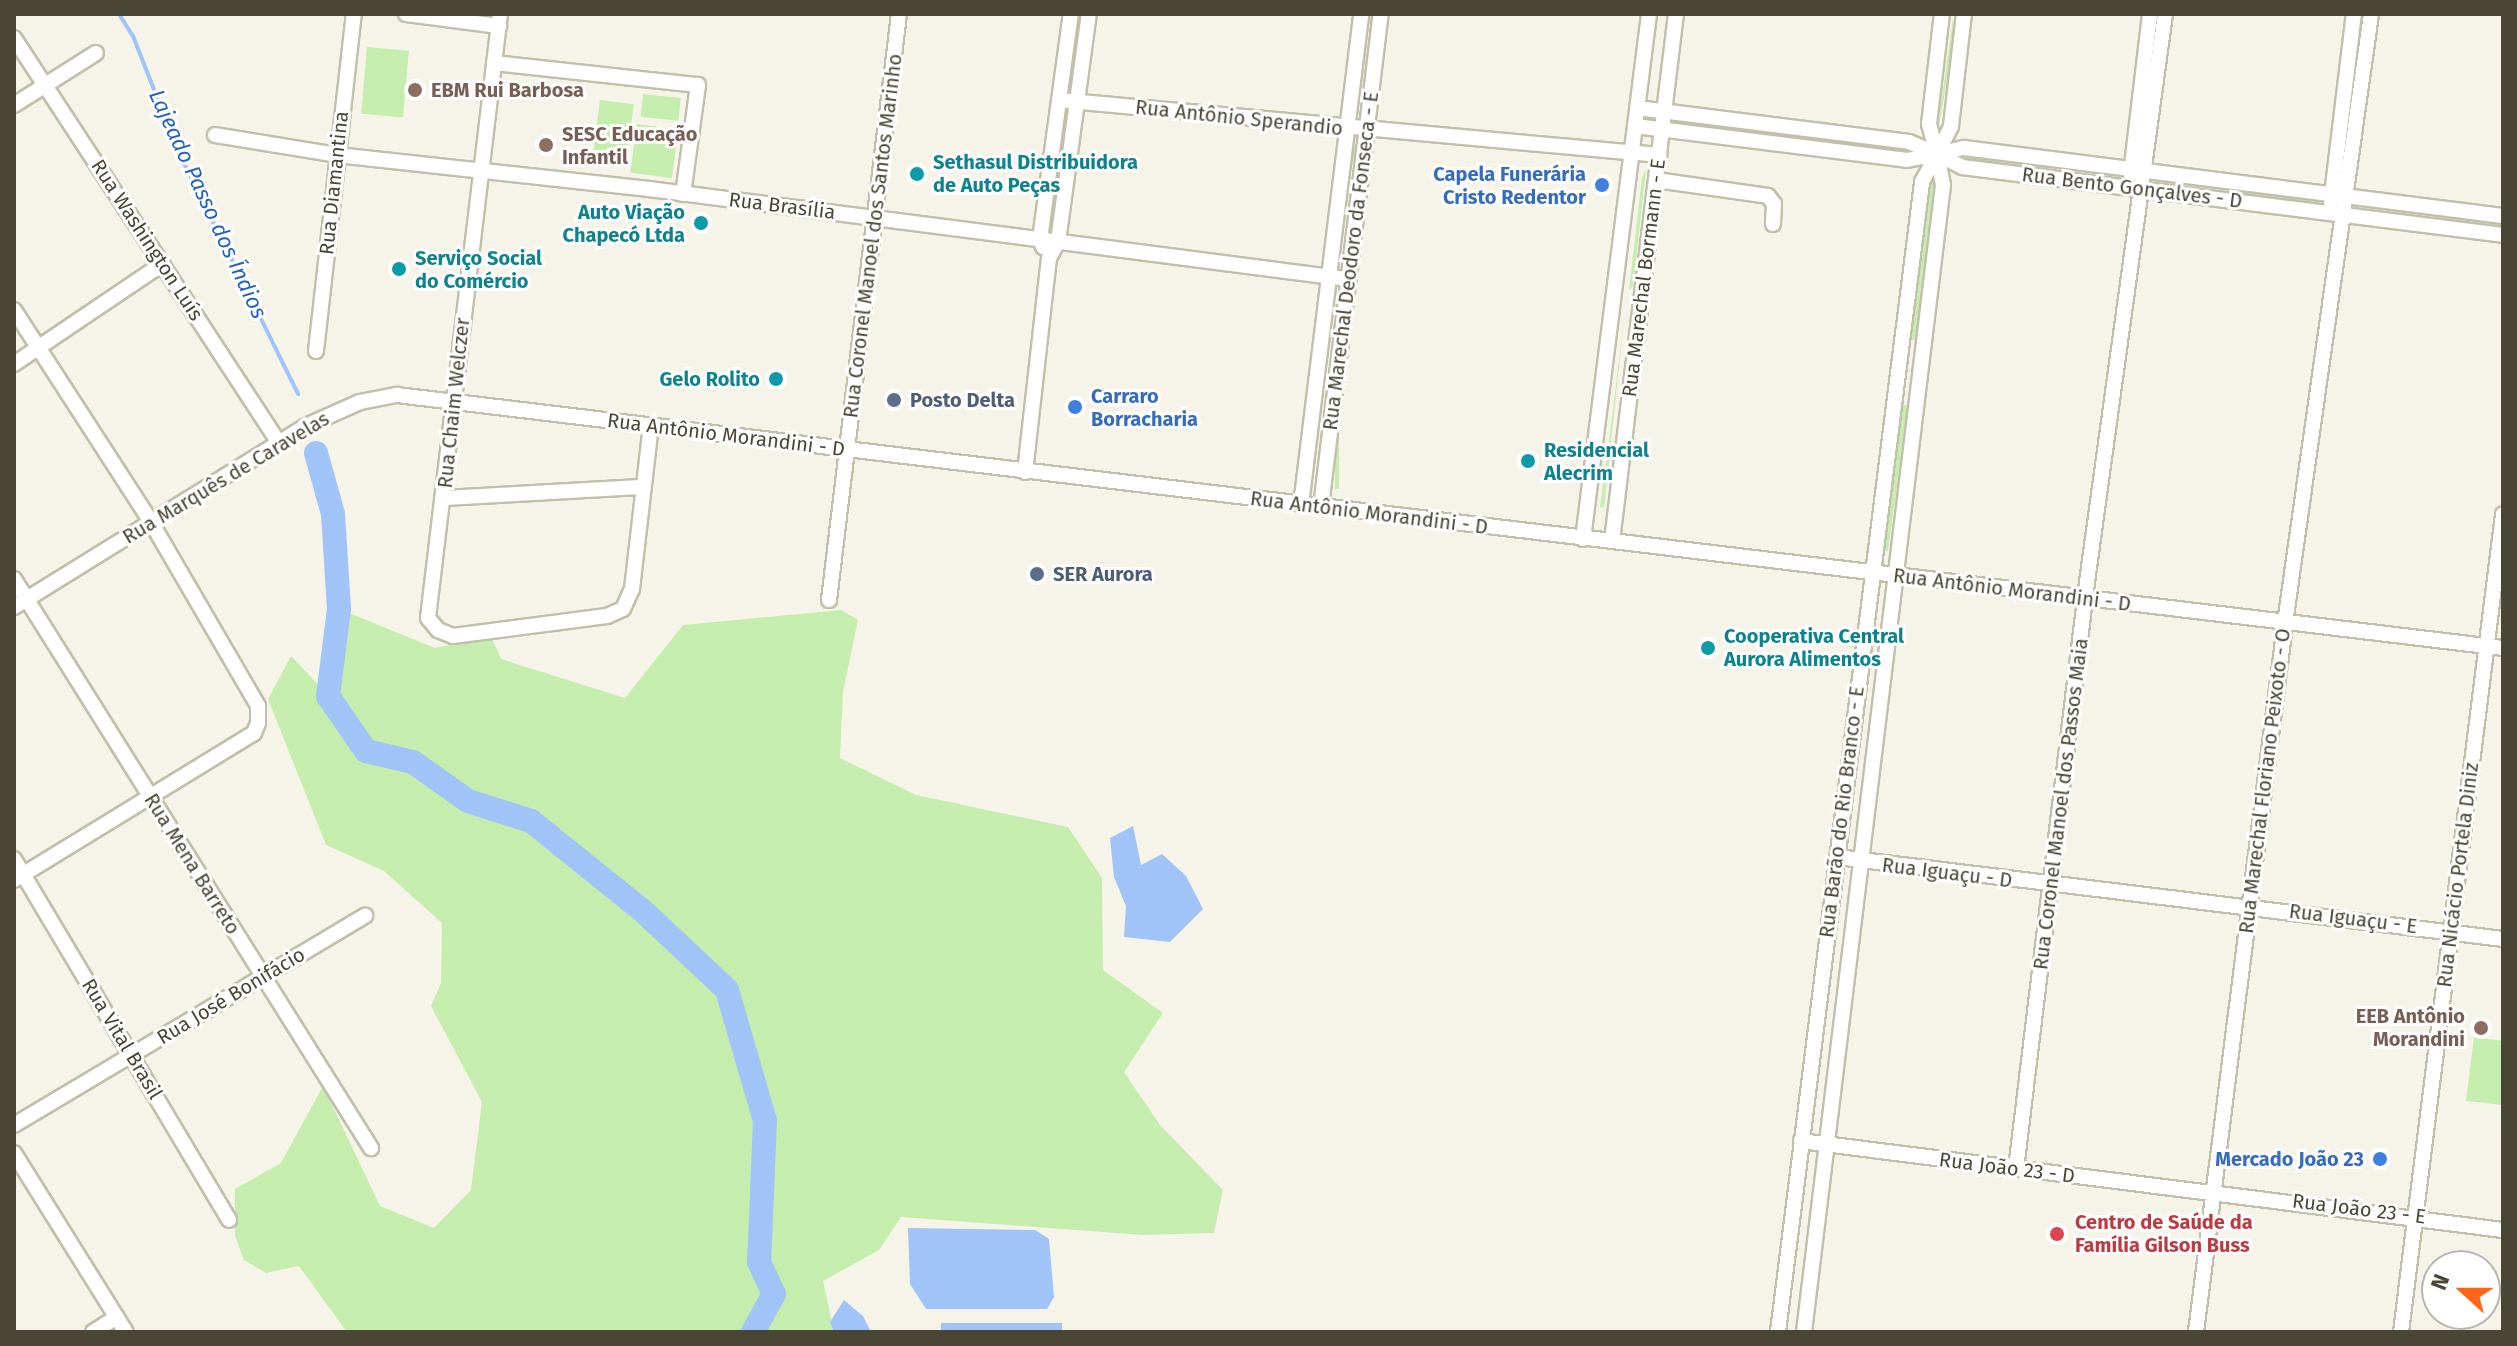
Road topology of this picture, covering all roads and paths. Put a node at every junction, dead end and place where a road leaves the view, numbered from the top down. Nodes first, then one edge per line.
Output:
1 (354, 14) edge
2 (406, 14) edge
3 (899, 14) edge
4 (1071, 14) edge
5 (1089, 14) edge
6 (1361, 14) edge
7 (1381, 14) edge
8 (1649, 14) edge
9 (1673, 14) edge
10 (1942, 14) edge
11 (1964, 14) edge
12 (2150, 14) edge
13 (2165, 14) edge
14 (2354, 14) edge
15 (2371, 14) edge
16 (500, 20) edge
17 (2155, 32) junction
18 (14, 38) edge
19 (96, 53) dead end
20 (2349, 60) junction
21 (494, 63) junction
22 (2365, 63) junction
23 (45, 85) junction
24 (1059, 100) junction
25 (1077, 101) junction
26 (14, 105) edge
27 (1637, 108) junction
28 (1664, 111) junction
29 (1635, 126) junction
30 (1798, 128) junction
31 (1346, 129) junction
32 (1662, 129) junction
33 (1368, 131) junction
34 (215, 135) dead end
35 (1796, 146) junction
36 (1631, 152) junction
37 (1937, 154) junction
38 (337, 155) junction
39 (1659, 155) junction
40 (2054, 159) junction
41 (2138, 169) junction
42 (481, 172) junction
43 (2052, 178) junction
44 (2214, 179) junction
45 (1656, 180) junction
46 (2136, 192) junction
47 (683, 194) junction
48 (2332, 195) junction
49 (2349, 197) junction
50 (2211, 198) junction
51 (2339, 213) junction
52 (2503, 216) edge
53 (875, 218) junction
54 (1773, 224) dead end
55 (2503, 235) edge
56 (1040, 239) junction
57 (1058, 242) junction
58 (1049, 258) junction
59 (162, 264) junction
60 (1328, 277) junction
61 (1348, 279) junction
62 (1612, 303) junction
63 (1640, 307) junction
64 (14, 310) edge
65 (38, 348) junction
66 (316, 351) dead end
67 (14, 364) edge
68 (1898, 375) junction
69 (1920, 377) junction
70 (453, 402) junction
71 (651, 426) junction
72 (279, 443) junction
73 (848, 449) junction
74 (1025, 472) junction
75 (642, 487) junction
76 (443, 498) junction
77 (1301, 505) junction
78 (1321, 507) junction
79 (2503, 514) edge
80 (151, 522) junction
81 (1583, 539) junction
82 (1612, 541) junction
83 (1872, 573) junction
84 (1896, 576) junction
85 (14, 579) edge
86 (2085, 598) junction
87 (829, 600) dead end
88 (20, 603) edge
89 (2285, 622) junction
90 (2486, 647) junction
91 (2503, 648) edge
92 (1855, 708) junction
93 (1879, 713) junction
94 (148, 794) junction
95 (1837, 857) junction
96 (14, 859) edge
97 (1862, 863) junction
98 (19, 877) edge
99 (2052, 886) junction
100 (2250, 905) junction
101 (365, 916) dead end
102 (2451, 932) junction
103 (2503, 939) edge
104 (1822, 974) junction
105 (261, 976) junction
106 (1847, 979) junction
107 (133, 1056) junction
108 (14, 1125) edge
109 (1801, 1141) junction
110 (1827, 1147) junction
111 (371, 1148) dead end
112 (14, 1153) edge
113 (2016, 1169) junction
114 (2214, 1190) junction
115 (2416, 1216) junction
116 (229, 1220) dead end
117 (2503, 1230) edge
118 (117, 1317) junction
119 (93, 1332) edge
120 (126, 1332) edge
121 (1778, 1332) edge
122 (1804, 1332) edge
123 (2196, 1332) edge
124 (2401, 1332) edge

1 - 38 street, Rua Diamantina
2 - 16 street
3 - 53 street, Rua Coronel Manoel dos Santos Marinho
4 - 24 street
5 - 25 street
6 - 31 street, Rua Marechal Deodoro da Fonseca - E
7 - 33 street, Rua Marechal Deodoro da Fonseca - E
8 - 27 street, Rua Marechal Bormann - E
9 - 28 street, Rua Marechal Bormann - E
10 - 37 street, Rua Barão do Rio Branco - E
11 - 37 street, Rua Barão do Rio Branco - E
12 - 17 street, Rua Coronel Manoel dos Passos Maia
13 - 17 street, Rua Coronel Manoel dos Passos Maia
14 - 20 street, Rua Marechal Floriano Peixoto - O
15 - 22 street, Rua Marechal Floriano Peixoto - O
16 - 21 street, Rua Chaim Welczer
17 - 41 street, Rua Coronel Manoel dos Passos Maia
18 - 23 street, Rua Washington Luís
19 - 23 street
20 - 22 street
20 - 48 street, Rua Marechal Floriano Peixoto - O
21 - 42 street, Rua Chaim Welczer
21 - 47 street
22 - 49 street, Rua Marechal Floriano Peixoto - O
23 - 26 street
23 - 59 street, Rua Washington Luís
24 - 25 street, Rua Antônio Sperandio
24 - 56 street
25 - 31 street, Rua Antônio Sperandio
25 - 57 street
27 - 28 street, Rua Bento Gonçalves - D
27 - 29 street, Rua Marechal Bormann - E
28 - 30 street, Rua Bento Gonçalves - D
28 - 32 street, Rua Marechal Bormann - E
29 - 32 street, Rua Bento Gonçalves - D
29 - 36 street, Rua Marechal Bormann - E
30 - 35 street
30 - 37 street, Rua Bento Gonçalves - D
31 - 33 street, Rua Antônio Sperandio
31 - 60 street, Rua Marechal Deodoro da Fonseca - E
32 - 35 street, Rua Bento Gonçalves - D
32 - 39 street, Rua Marechal Bormann - E
33 - 36 street, Rua Antônio Sperandio
33 - 61 street, Rua Marechal Deodoro da Fonseca - E
34 - 38 street, Rua Brasília
35 - 37 street, Rua Bento Gonçalves - D
36 - 39 street, Rua Antônio Sperandio
36 - 62 street, Rua Marechal Bormann - E
37 - 40 street, Rua Bento Gonçalves - D
37 - 43 street, Rua Bento Gonçalves - D
37 - 68 street, Rua Barão do Rio Branco - E
37 - 69 street, Rua Barão do Rio Branco - E
38 - 42 street, Rua Brasília
38 - 66 street, Rua Diamantina
39 - 45 street, Rua Marechal Bormann - E
40 - 41 street, Rua Bento Gonçalves - D
40 - 43 street
41 - 44 street, Rua Bento Gonçalves - D
41 - 46 street, Rua Coronel Manoel dos Passos Maia
42 - 47 street, Rua Brasília
42 - 70 street, Rua Chaim Welczer
43 - 46 street, Rua Bento Gonçalves - D
44 - 48 street, Rua Bento Gonçalves - D
44 - 50 street
45 - 54 street
45 - 63 street, Rua Marechal Bormann - E
46 - 50 street, Rua Bento Gonçalves - D
46 - 86 street, Rua Coronel Manoel dos Passos Maia
47 - 53 street, Rua Brasília
48 - 49 street, Rua Bento Gonçalves - D
48 - 51 street, Rua Marechal Floriano Peixoto - O
49 - 51 street, Rua Marechal Floriano Peixoto - O
49 - 52 street, Rua Bento Gonçalves - D
50 - 51 street, Rua Bento Gonçalves - D
51 - 55 street, Rua Bento Gonçalves - D
51 - 89 street, Rua Marechal Floriano Peixoto - O
53 - 56 street, Rua Brasília
53 - 73 street, Rua Coronel Manoel dos Santos Marinho
56 - 57 street, Rua Brasília
56 - 58 street
57 - 58 street
57 - 60 street, Rua Brasília
58 - 74 street
59 - 65 street
59 - 72 street, Rua Washington Luís
60 - 61 street, Rua Brasília
60 - 77 street, Rua Marechal Deodoro da Fonseca - E
61 - 78 street, Rua Marechal Deodoro da Fonseca - E
62 - 63 street
62 - 81 street, Rua Marechal Bormann - E
63 - 82 street, Rua Marechal Bormann - E
64 - 65 street
65 - 67 street
65 - 80 street
68 - 69 street
68 - 83 street, Rua Barão do Rio Branco - E
69 - 84 street, Rua Barão do Rio Branco - E
70 - 71 street, Rua Antônio Morandini - D
70 - 72 street, Rua Marquês de Caravelas
70 - 76 street, Rua Chaim Welczer
71 - 73 street, Rua Antônio Morandini - D
71 - 75 street
72 - 80 street, Rua Marquês de Caravelas
73 - 74 street, Rua Antônio Morandini - D
73 - 87 street, Rua Coronel Manoel dos Santos Marinho
74 - 77 street, Rua Antônio Morandini - D
75 - 76 street
75 - 76 street, Rua Chaim Welczer
77 - 78 street, Rua Antônio Morandini - D
78 - 81 street, Rua Antônio Morandini - D
79 - 90 street, Rua Nicácio Portela Diniz
80 - 88 street, Rua Marquês de Caravelas
80 - 94 street
81 - 82 street, Rua Antônio Morandini - D
82 - 83 street, Rua Antônio Morandini - D
83 - 84 street, Rua Antônio Morandini - D
83 - 92 street, Rua Barão do Rio Branco - E
84 - 86 street, Rua Antônio Morandini - D
84 - 93 street, Rua Barão do Rio Branco - E
85 - 88 street, Rua Mena Barreto
86 - 89 street, Rua Antônio Morandini - D
86 - 99 street, Rua Coronel Manoel dos Passos Maia
88 - 94 street, Rua Mena Barreto
89 - 90 street, Rua Antônio Morandini - D
89 - 100 street, Rua Marechal Floriano Peixoto - O
90 - 91 street, Rua Antônio Morandini - D
90 - 102 street, Rua Nicácio Portela Diniz
92 - 93 street
92 - 95 street, Rua Barão do Rio Branco - E
93 - 97 street, Rua Barão do Rio Branco - E
94 - 98 street
94 - 105 street, Rua Mena Barreto
95 - 97 street, Rua Iguaçu - D
95 - 104 street, Rua Barão do Rio Branco - E
96 - 98 street, Rua Vital Brasil
97 - 99 street, Rua Iguaçu - D
97 - 106 street, Rua Barão do Rio Branco - E
98 - 107 street, Rua Vital Brasil
99 - 100 street, Rua Iguaçu - D
99 - 113 street, Rua Coronel Manoel dos Passos Maia
100 - 102 street, Rua Iguaçu - E
100 - 114 street, Rua Marechal Floriano Peixoto - O
101 - 105 street, Rua José Bonifácio
102 - 103 street, Rua Iguaçu - E
102 - 115 street, Rua Nicácio Portela Diniz
104 - 106 street
104 - 109 street, Rua Barão do Rio Branco - E
105 - 107 street, Rua José Bonifácio
105 - 111 street, Rua Mena Barreto
106 - 110 street, Rua Barão do Rio Branco - E
107 - 108 street, Rua José Bonifácio
107 - 116 street, Rua Vital Brasil
109 - 110 street, Rua João 23 - D
109 - 121 street, Rua Barão do Rio Branco - E
110 - 113 street, Rua João 23 - D
110 - 122 street, Rua Barão do Rio Branco - E
112 - 118 street
113 - 114 street, Rua João 23 - D
114 - 115 street, Rua João 23 - E
114 - 123 street, Rua Marechal Floriano Peixoto - O
115 - 117 street, Rua João 23 - E
115 - 124 street, Rua Nicácio Portela Diniz
118 - 119 street
118 - 120 street

